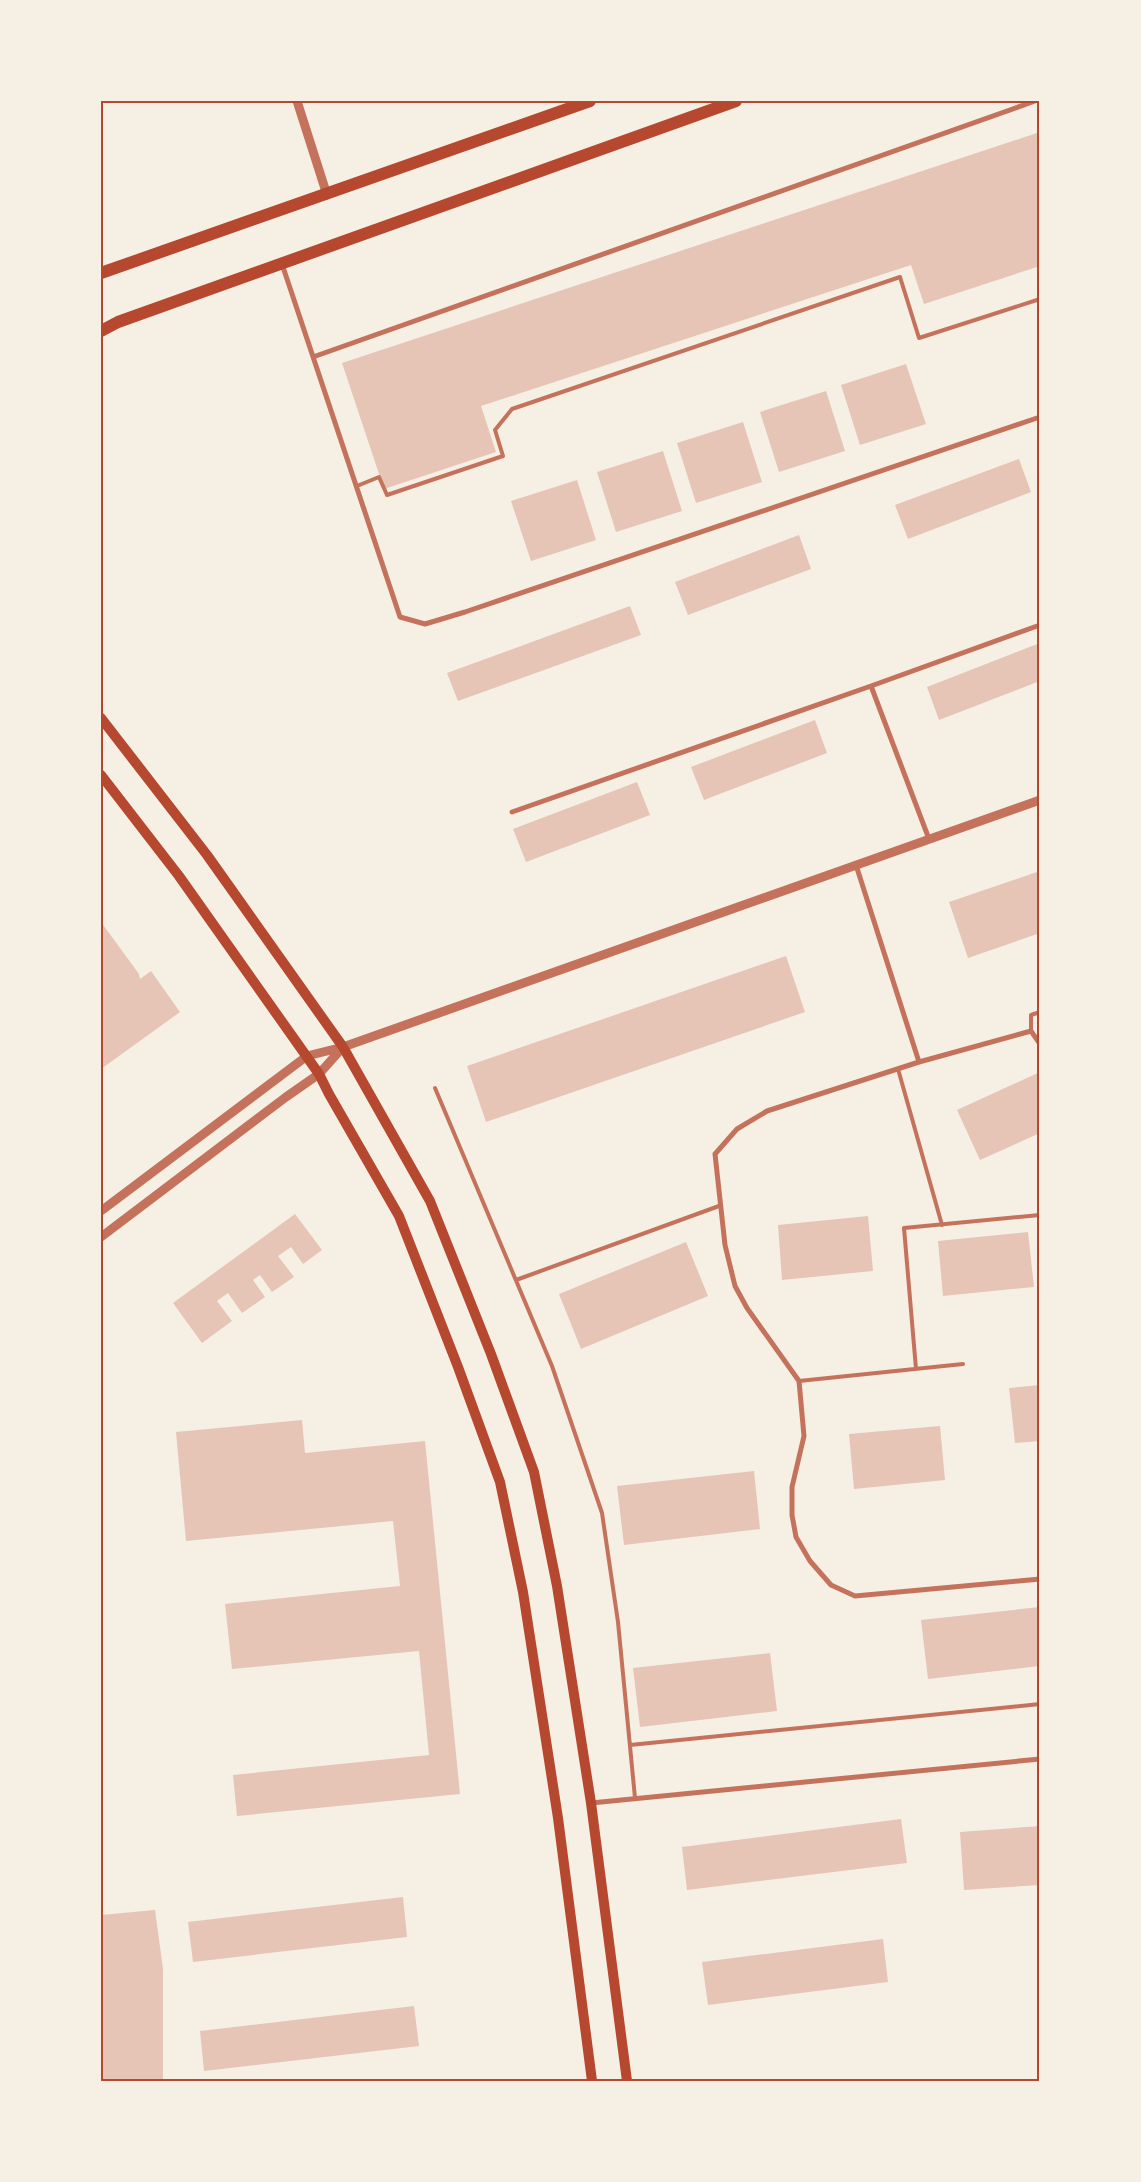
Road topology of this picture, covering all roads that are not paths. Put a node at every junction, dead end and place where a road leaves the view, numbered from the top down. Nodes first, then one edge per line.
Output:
1 (296, 101) edge
2 (590, 101) edge
3 (736, 101) edge
4 (1036, 101) edge
5 (327, 195) junction
6 (282, 264) junction
7 (101, 273) edge
8 (1040, 299) edge
9 (101, 331) edge
10 (313, 357) junction
11 (1040, 417) edge
12 (357, 486) junction
13 (1040, 625) edge
14 (871, 686) junction
15 (101, 718) edge
16 (101, 775) edge
17 (1040, 800) edge
18 (512, 812) dead end
19 (929, 839) junction
20 (856, 865) junction
21 (1040, 1012) edge
22 (1031, 1031) junction
23 (1040, 1044) edge
24 (343, 1047) junction
25 (307, 1056) junction
26 (919, 1062) junction
27 (898, 1069) junction
28 (319, 1074) junction
29 (435, 1088) dead end
30 (719, 1206) junction
31 (101, 1211) edge
32 (1040, 1215) edge
33 (942, 1225) junction
34 (101, 1237) edge
35 (516, 1280) junction
36 (963, 1364) dead end
37 (916, 1369) junction
38 (800, 1381) junction
39 (1040, 1579) edge
40 (1040, 1704) edge
41 (630, 1746) junction
42 (1040, 1759) edge
43 (635, 1798) junction
44 (591, 1803) junction
45 (592, 2081) edge
46 (627, 2081) edge

1 - 5 street
2 - 5 main road
3 - 6 main road
4 - 10 street
5 - 7 main road
6 - 9 main road
6 - 10 street
8 - 12 lane
10 - 12 street
11 - 12 street
13 - 14 street
14 - 18 street
14 - 19 street
15 - 24 main road
16 - 25 main road
17 - 19 street
19 - 20 street
20 - 24 street
20 - 26 street
21 - 22 lane
22 - 23 street
22 - 26 street
24 - 25 street
24 - 28 street
24 - 44 main road
25 - 28 main road
25 - 31 street
26 - 27 street
27 - 30 street
27 - 33 lane
28 - 34 street
28 - 45 main road
29 - 35 lane
30 - 35 lane
30 - 38 street
32 - 33 lane
33 - 37 lane
35 - 41 lane
36 - 37 lane
37 - 38 lane
38 - 39 street
40 - 41 lane
41 - 43 lane
42 - 43 street
43 - 44 street
44 - 46 main road

